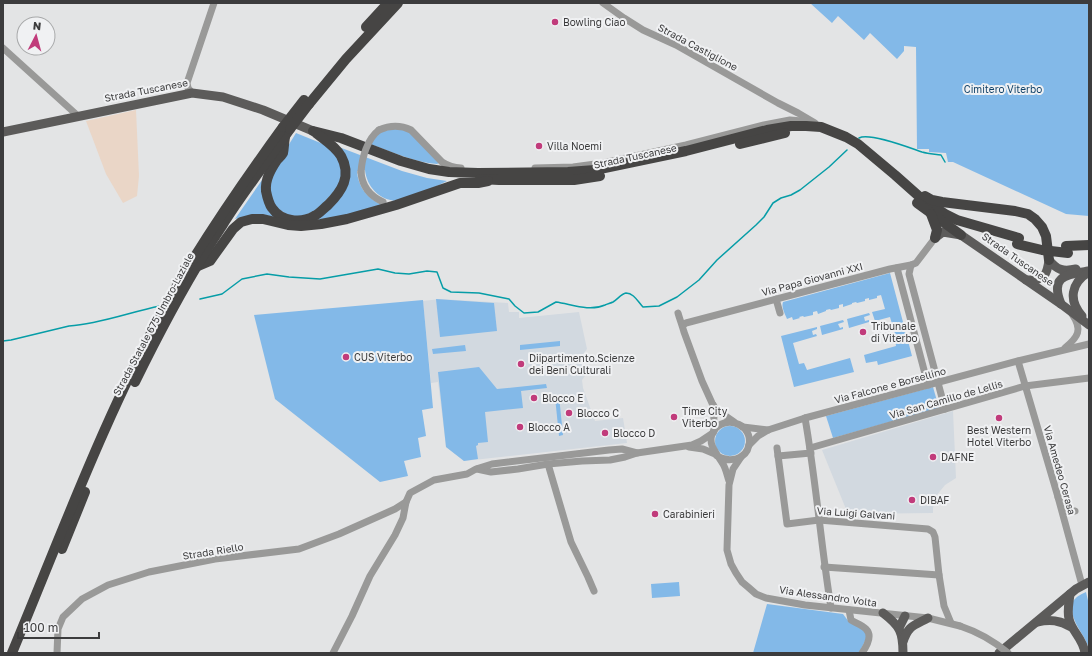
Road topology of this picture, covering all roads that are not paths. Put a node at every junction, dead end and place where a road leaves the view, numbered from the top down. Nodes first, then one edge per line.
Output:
1 (214, 3) edge
2 (388, 3) edge
3 (398, 3) edge
4 (603, 3) edge
5 (3, 48) edge
6 (192, 93) junction
7 (307, 102) junction
8 (786, 106) junction
9 (78, 116) junction
10 (780, 122) junction
11 (814, 124) junction
12 (286, 131) junction
13 (313, 131) junction
14 (3, 132) edge
15 (419, 166) junction
16 (456, 168) junction
17 (895, 175) junction
18 (492, 180) junction
19 (383, 202) joint
20 (396, 205) junction
21 (935, 216) junction
22 (961, 235) junction
23 (935, 238) junction
24 (1018, 241) junction
25 (1089, 245) edge
26 (1067, 250) junction
27 (1089, 251) edge
28 (1049, 260) junction
29 (911, 265) junction
30 (1089, 265) edge
31 (196, 267) junction
32 (897, 268) junction
33 (1089, 271) edge
34 (1026, 280) junction
35 (776, 299) junction
36 (916, 303) junction
37 (1061, 304) junction
38 (906, 305) junction
39 (1070, 311) junction
40 (678, 313) dead end
41 (780, 313) dead end
42 (1088, 324) edge
43 (683, 326) junction
44 (1089, 344) edge
45 (1063, 350) junction
46 (931, 359) junction
47 (1018, 361) junction
48 (922, 362) junction
49 (1089, 378) edge
50 (938, 382) junction
51 (928, 385) junction
52 (1025, 386) junction
53 (712, 403) junction
54 (945, 409) junction
55 (805, 418) junction
56 (734, 422) junction
57 (743, 427) junction
58 (768, 430) junction
59 (713, 432) junction
60 (749, 445) junction
61 (681, 447) junction
62 (777, 448) dead end
63 (811, 450) junction
64 (637, 453) junction
65 (716, 455) junction
66 (778, 456) junction
67 (741, 457) junction
68 (548, 464) junction
69 (476, 469) junction
70 (729, 485) junction
71 (1058, 497) junction
72 (406, 501) junction
73 (1074, 511) dead end
74 (819, 520) junction
75 (824, 566) junction
76 (938, 575) junction
77 (1086, 583) edge
78 (594, 591) dead end
79 (1070, 594) junction
80 (831, 608) junction
81 (849, 610) junction
82 (942, 610) junction
83 (883, 613) junction
84 (905, 616) junction
85 (930, 619) junction
86 (943, 622) junction
87 (951, 623) junction
88 (1036, 623) junction
89 (1072, 627) junction
90 (899, 628) junction
91 (909, 628) junction
92 (903, 642) junction
93 (12, 653) edge
94 (20, 653) edge
95 (57, 653) edge
96 (333, 653) edge
97 (862, 653) edge
98 (903, 653) edge
99 (999, 653) edge
100 (1008, 653) edge
101 (1085, 653) edge

1 - 6 street
2 - 7 highway, Strada Statale 675 Umbro-Laziale
3 - 7 highway, Strada Statale 675 Umbro-Laziale
4 - 8 street, Strada Castiglione
5 - 9 street
6 - 9 main road, Strada Tuscanese
6 - 13 main road, Strada Tuscanese
7 - 12 highway, Strada Statale 675 Umbro-Laziale, bridge
8 - 10 street
8 - 11 street, Strada Castiglione
9 - 14 main road, Strada Tuscanese
10 - 11 street, Strada Tuscanese
10 - 16 street, Strada Tuscanese
11 - 15 highway, Strada Tuscanese
11 - 17 highway, Strada Tuscanese
12 - 13 highway
12 - 31 highway, Strada Statale 675 Umbro-Laziale
12 - 93 highway, Strada Statale 675 Umbro-Laziale
13 - 15 highway, Strada Tuscanese
13 - 18 highway, Strada Tuscanese
15 - 16 highway
16 - 19 street, bridge
17 - 24 highway
17 - 28 highway
18 - 20 highway
18 - 21 highway, Strada Tuscanese
19 - 20 highway
20 - 31 highway
21 - 22 highway
21 - 23 highway
21 - 24 highway
22 - 23 main road
22 - 34 main road, Strada Tuscanese
23 - 29 street
24 - 26 highway
25 - 26 highway
26 - 27 highway
28 - 30 main road
28 - 34 main road
29 - 32 street, Via Papa Giovanni XXI
29 - 36 street
31 - 94 highway, Strada Statale 675 Umbro-Laziale
32 - 35 street, Via Papa Giovanni XXI
32 - 38 street
33 - 37 main road
33 - 42 main road
34 - 37 main road, Strada Tuscanese
35 - 41 street
35 - 43 street, Via Papa Giovanni XXI
36 - 38 street
36 - 46 street
37 - 39 main road, Strada Tuscanese
38 - 48 street
39 - 42 main road, Strada Tuscanese
39 - 45 street
40 - 43 street
43 - 53 street
44 - 45 street, Via Falcone e Borsellino
45 - 47 street, Via Falcone e Borsellino
46 - 48 street
46 - 50 street
47 - 50 street, Via Falcone e Borsellino
47 - 52 street, Via Amedeo Cerasa
48 - 51 street
49 - 52 street, Via San Camillo de Lellis
50 - 51 street, Via Falcone e Borsellino
50 - 54 street
51 - 55 street, Via Falcone e Borsellino
52 - 54 street, Via San Camillo de Lellis
52 - 71 street, Via Amedeo Cerasa
53 - 56 street
53 - 59 street
54 - 63 street, Via San Camillo de Lellis
55 - 58 street, Via Falcone e Borsellino
55 - 63 street
56 - 57 street
56 - 59 street
57 - 58 street, Via Falcone e Borsellino
57 - 60 street
58 - 60 street, Via Falcone e Borsellino
59 - 61 street
59 - 65 street
60 - 67 street
61 - 64 street
61 - 65 street
62 - 66 street, Via Luigi Galvani
63 - 66 street, Via San Camillo de Lellis
63 - 74 street
64 - 68 street
64 - 69 street
65 - 67 street
65 - 70 street, Via Alessandro Volta
66 - 74 street, Via Luigi Galvani
67 - 70 street, Via Alessandro Volta
68 - 69 street
68 - 78 street
69 - 72 street
70 - 80 street, Via Alessandro Volta
71 - 73 street
71 - 77 street, Via Amedeo Cerasa
72 - 95 street, Strada Riello
72 - 96 street
74 - 75 street
74 - 76 street, Via Luigi Galvani
75 - 76 street
75 - 80 street
76 - 82 street, Via Luigi Galvani
77 - 79 main road
79 - 88 main road
79 - 89 main road
80 - 81 street, Via Alessandro Volta
81 - 83 street, Via Alessandro Volta
81 - 97 street
82 - 85 street
82 - 86 street
82 - 87 street, Via Luigi Galvani
83 - 84 street, Via Alessandro Volta
83 - 90 main road
84 - 85 street, Via Alessandro Volta
84 - 90 main road
84 - 91 main road
85 - 86 street, Via Alessandro Volta
85 - 91 main road
86 - 87 street, Via Alessandro Volta
87 - 100 street, Via Alessandro Volta, bridge
88 - 89 main road
88 - 99 main road
89 - 101 main road
90 - 92 main road
91 - 92 main road
92 - 98 main road

